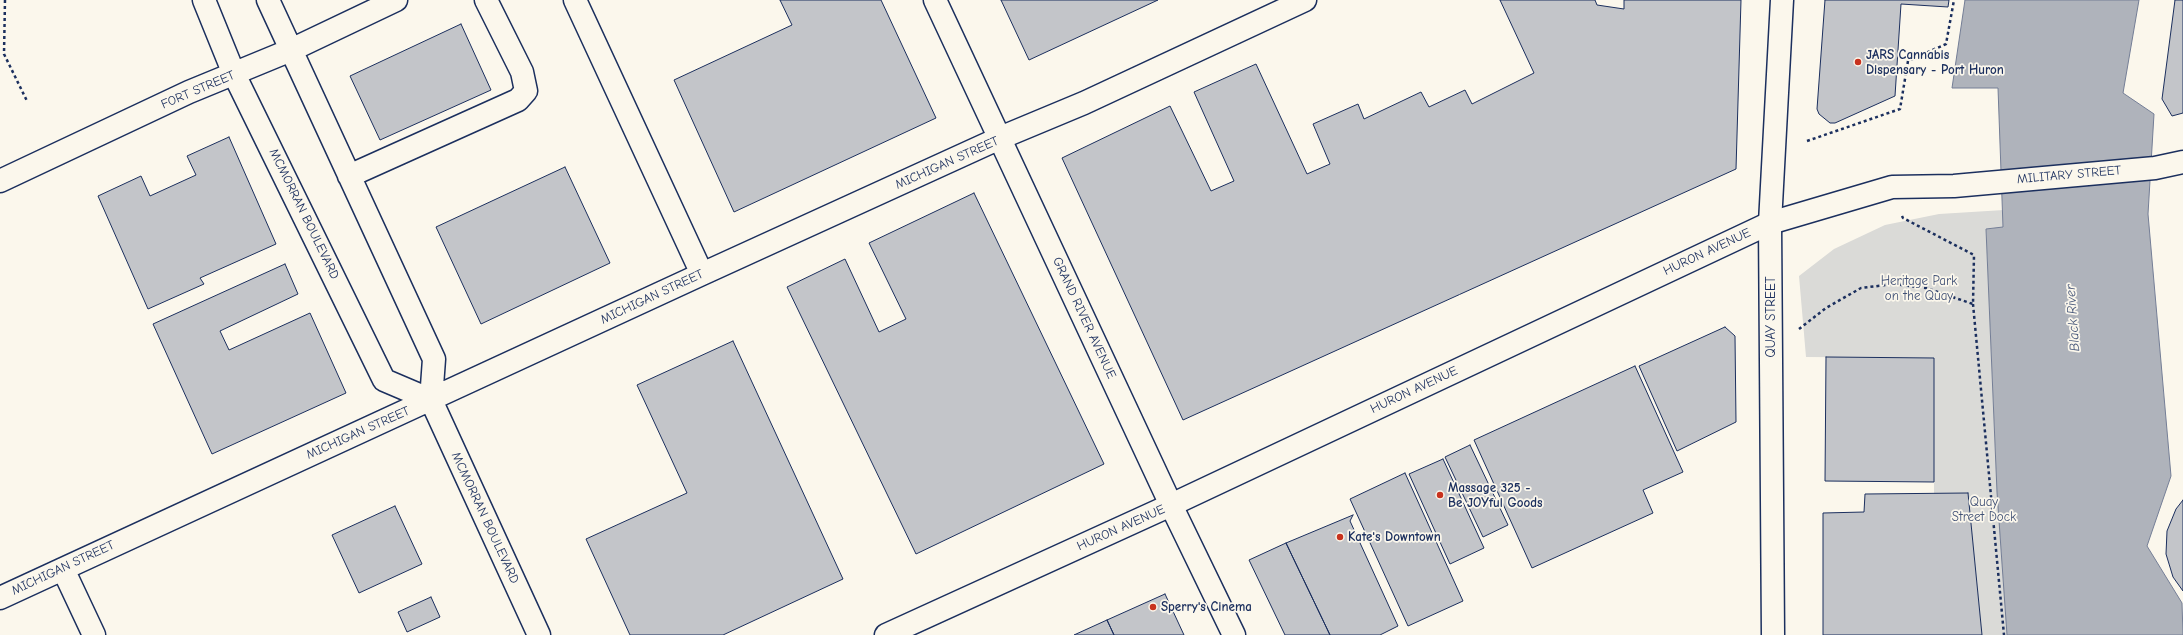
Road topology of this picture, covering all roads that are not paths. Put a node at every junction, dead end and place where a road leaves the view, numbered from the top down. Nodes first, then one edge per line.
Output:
1 (204, 0) edge
2 (268, 0) edge
3 (396, 0) edge
4 (486, 0) edge
5 (575, 0) edge
6 (935, 0) edge
7 (1305, 0) edge
8 (1782, 0) edge
9 (291, 50) junction
10 (234, 74) junction
11 (1000, 138) junction
12 (2183, 162) edge
13 (349, 176) junction
14 (0, 181) edge
15 (1954, 186) joint
16 (1770, 223) junction
17 (702, 274) junction
18 (431, 400) junction
19 (1171, 506) junction
20 (63, 569) junction
21 (0, 598) edge
22 (94, 635) edge
23 (539, 635) edge
24 (886, 635) edge
25 (1234, 635) edge
26 (1773, 635) edge

1 - 10 street, MCMORRAN BOULEVARD
2 - 9 street, MCMORRAN BOULEVARD
3 - 9 street, FORT STREET
4 - 13 street
5 - 17 street
6 - 11 street, GRAND RIVER AVENUE
7 - 11 street, MICHIGAN STREET
8 - 16 street, QUAY STREET
9 - 10 street, FORT STREET
9 - 13 street, MCMORRAN BOULEVARD
10 - 14 street, FORT STREET
10 - 18 street, MCMORRAN BOULEVARD
11 - 17 street, MICHIGAN STREET
11 - 19 street, GRAND RIVER AVENUE
12 - 15 street, MILITARY STREET
13 - 18 street, MCMORRAN BOULEVARD
15 - 16 street, HURON AVENUE
16 - 19 street, HURON AVENUE
16 - 26 street, QUAY STREET
17 - 18 street, MICHIGAN STREET
18 - 20 street, MICHIGAN STREET
18 - 23 street, MCMORRAN BOULEVARD
19 - 24 street, HURON AVENUE
19 - 25 street, GRAND RIVER AVENUE
20 - 21 street, MICHIGAN STREET
20 - 22 street

